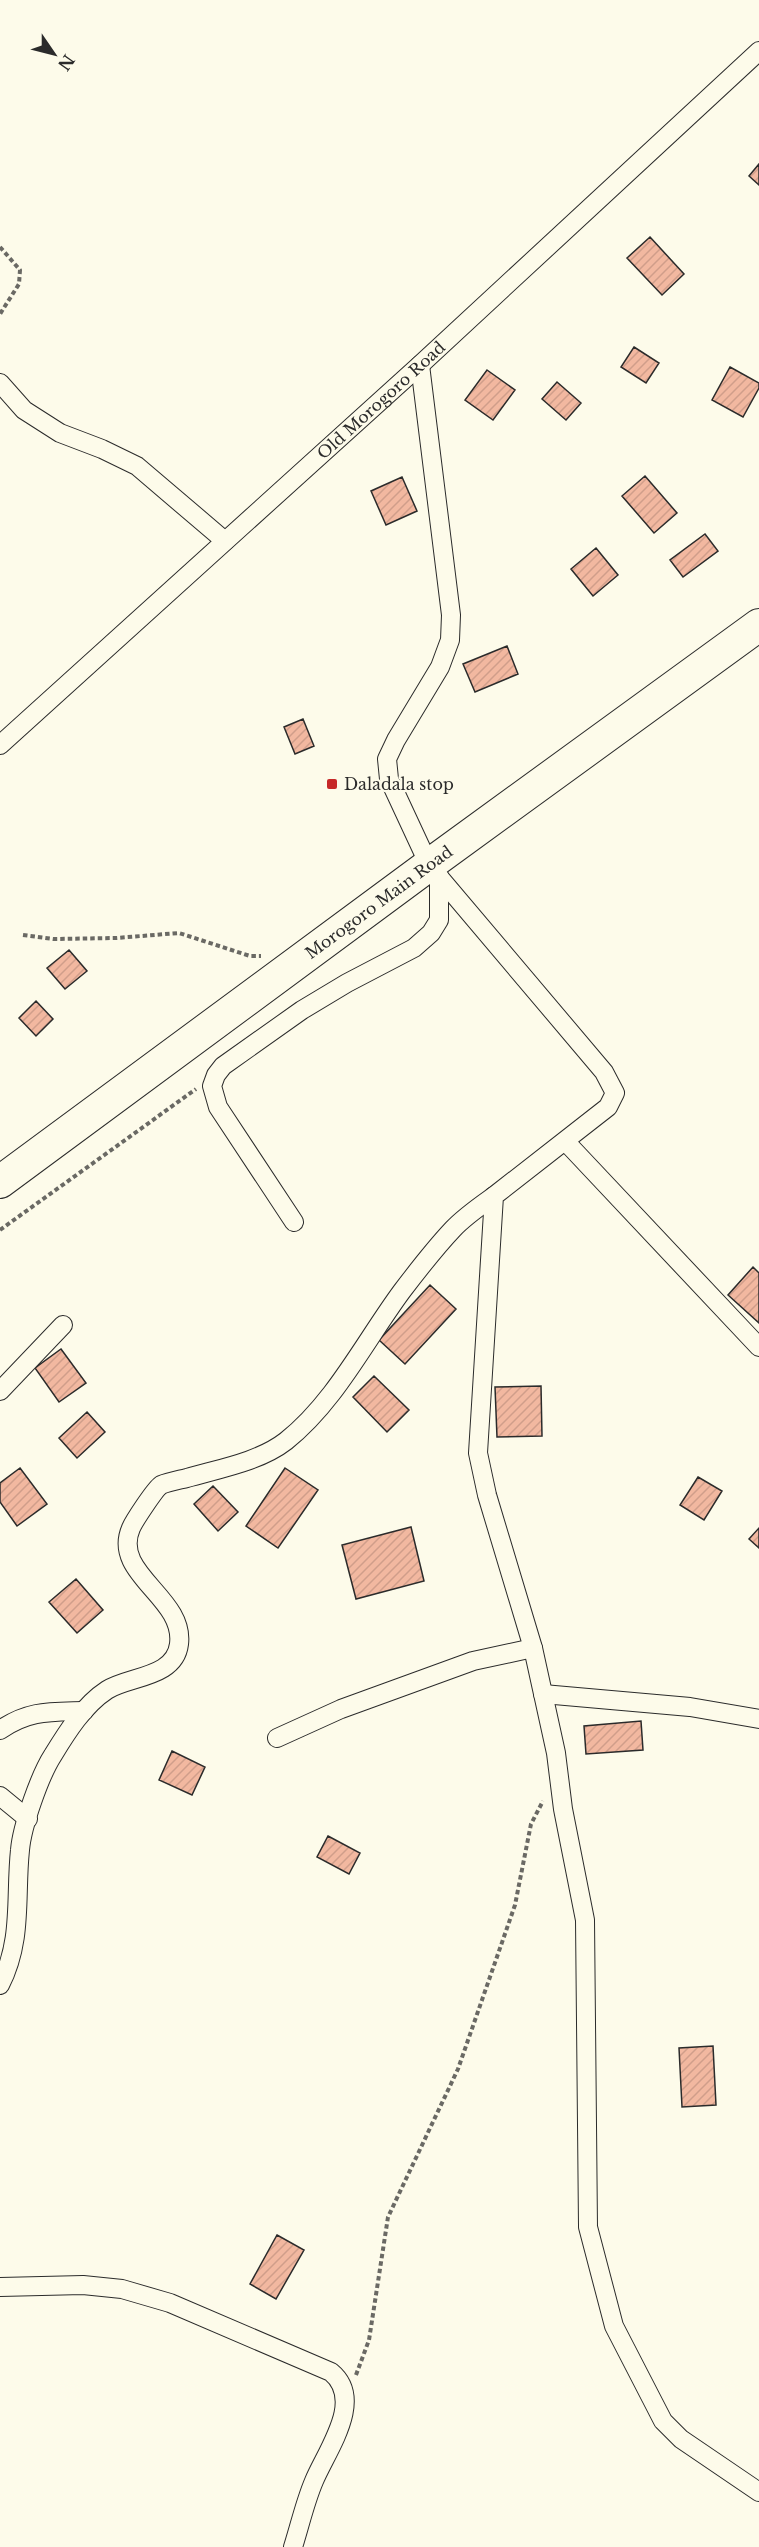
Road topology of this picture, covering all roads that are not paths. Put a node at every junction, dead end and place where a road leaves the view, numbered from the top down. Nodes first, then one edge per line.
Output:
1 (759, 51) edge
2 (420, 365) junction
3 (0, 382) edge
4 (225, 541) junction
5 (759, 625) edge
6 (0, 745) edge
7 (434, 870) junction
8 (566, 1142) junction
9 (0, 1182) edge
10 (494, 1196) junction
11 (294, 1222) dead end
12 (63, 1325) dead end
13 (759, 1347) edge
14 (0, 1391) edge
15 (533, 1648) junction
16 (543, 1694) junction
17 (84, 1711) junction
18 (759, 1719) edge
19 (0, 1730) edge
20 (277, 1738) dead end
21 (0, 1796) edge
22 (27, 1819) junction
23 (0, 1984) edge
24 (0, 2287) edge
25 (759, 2492) edge
26 (293, 2547) edge

1 - 2 street, Old Morogoro Road
2 - 4 street, Old Morogoro Road
2 - 7 street
3 - 4 street
4 - 6 street, Old Morogoro Road
5 - 7 highway, Morogoro Main Road
7 - 8 street
7 - 9 highway, Morogoro Main Road
7 - 11 street
8 - 10 street
8 - 13 street
10 - 15 street
10 - 17 street
12 - 14 street
15 - 16 street
15 - 20 street
16 - 18 street
16 - 25 street
17 - 19 street
17 - 22 street
21 - 22 street
22 - 23 street
24 - 26 street

